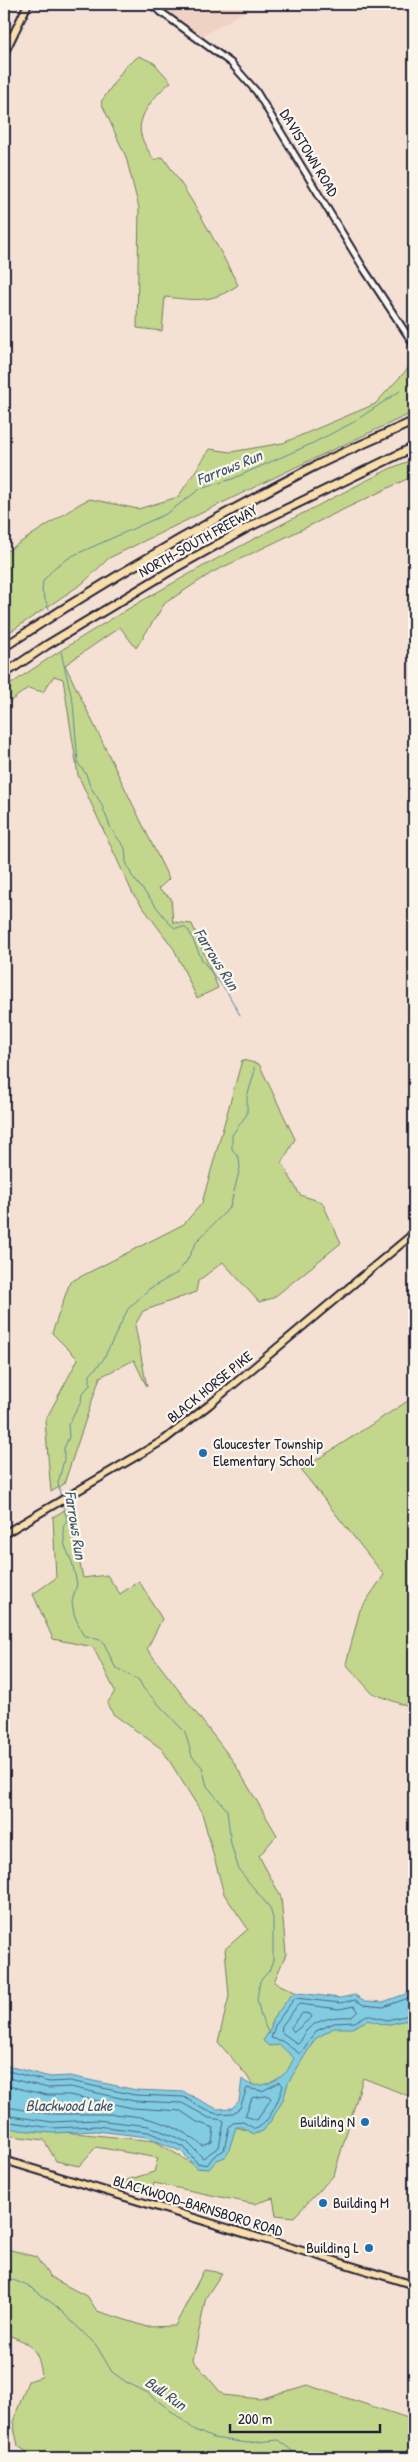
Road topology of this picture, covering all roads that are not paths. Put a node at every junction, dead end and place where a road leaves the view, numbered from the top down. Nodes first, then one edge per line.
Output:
1 (28, 4) edge
2 (150, 4) edge
3 (4, 54) edge
4 (414, 345) edge
5 (414, 421) edge
6 (414, 446) edge
7 (4, 647) edge
8 (4, 674) edge
9 (414, 1233) edge
10 (4, 1534) edge
11 (4, 2160) edge
12 (414, 2285) edge

1 - 3 main road
2 - 4 street, DAVISTOWN ROAD
5 - 7 highway, NORTH-SOUTH FREEWAY
6 - 8 highway, NORTH-SOUTH FREEWAY
9 - 10 main road, BLACK HORSE PIKE
11 - 12 main road, BLACKWOOD-BARNSBORO ROAD

